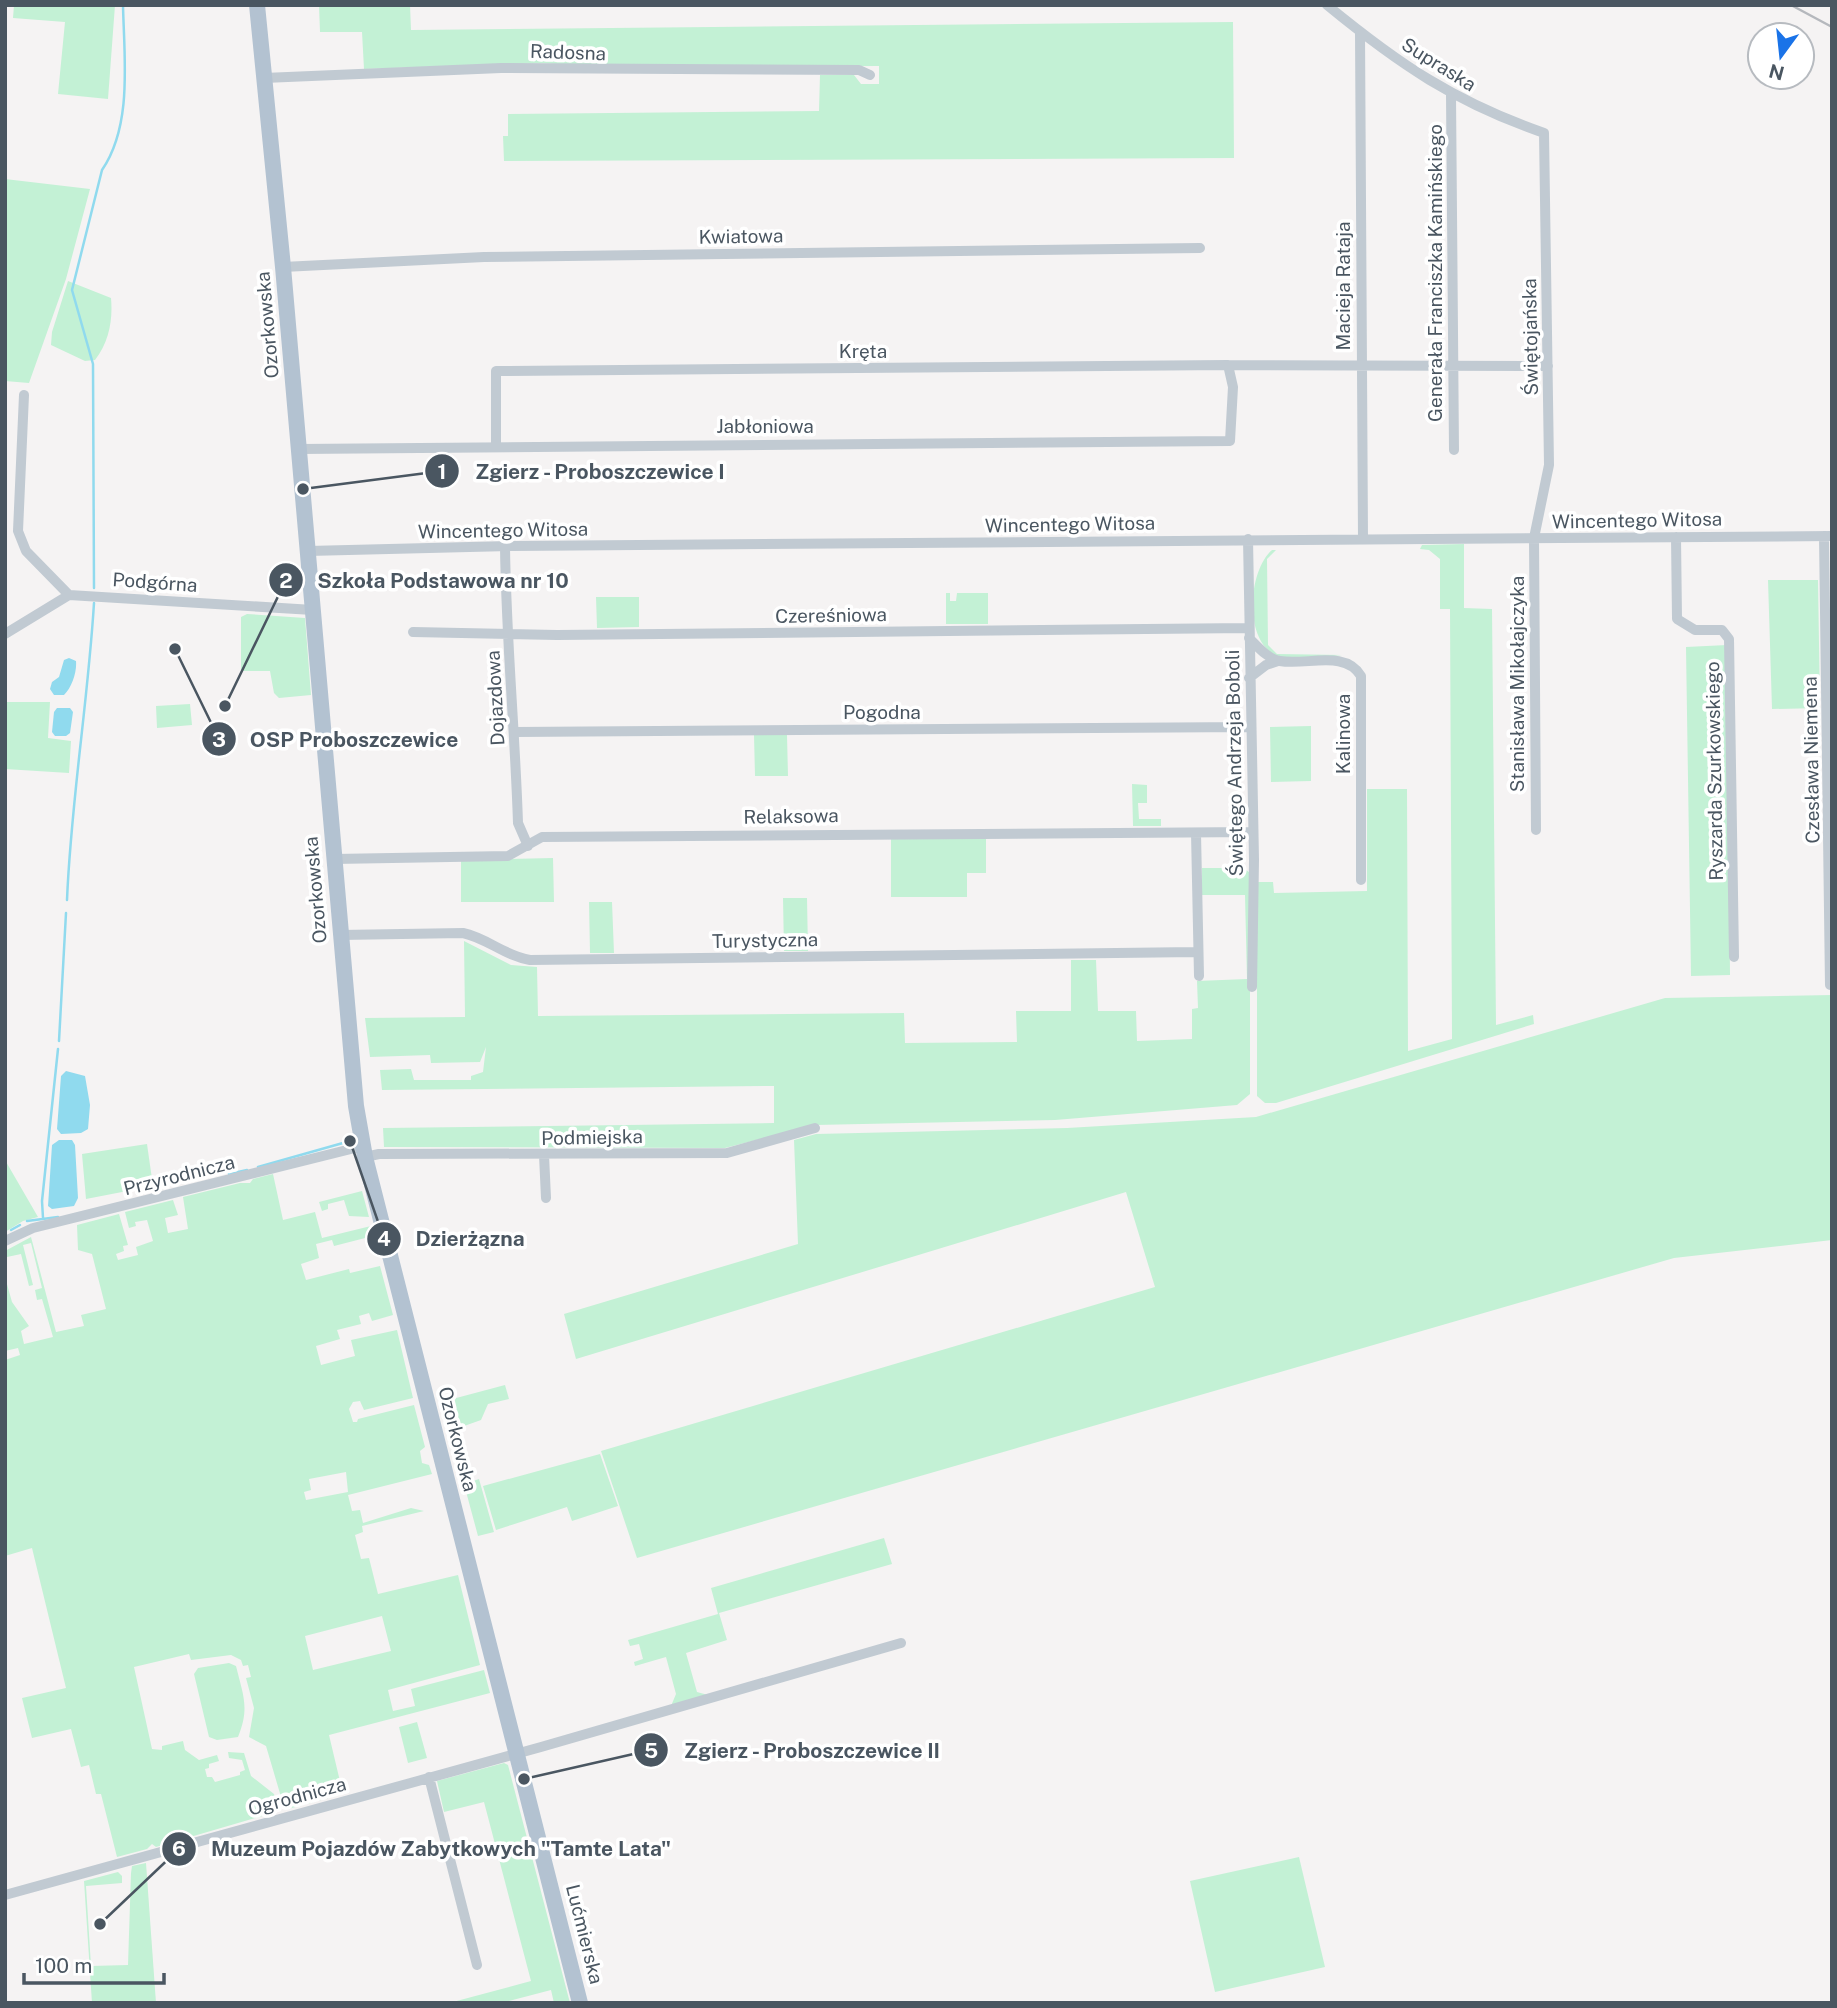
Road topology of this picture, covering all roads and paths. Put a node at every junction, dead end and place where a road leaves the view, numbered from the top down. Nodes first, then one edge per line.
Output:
1 (257, 5) edge
2 (1327, 5) edge
3 (1360, 32) junction
4 (870, 75) dead end
5 (264, 78) junction
6 (1451, 95) junction
7 (1544, 133) joint
8 (1200, 248) dead end
9 (283, 267) junction
10 (1361, 364) junction
11 (1228, 365) junction
12 (1454, 365) junction
13 (1548, 366) junction
14 (24, 395) dead end
15 (496, 446) junction
16 (299, 449) junction
17 (1454, 450) dead end
18 (1828, 536) edge
19 (1676, 537) junction
20 (1534, 538) junction
21 (1248, 539) junction
22 (1363, 539) junction
23 (505, 546) junction
24 (308, 551) junction
25 (69, 595) junction
26 (313, 610) junction
27 (413, 632) dead end
28 (1249, 633) junction
29 (5, 634) edge
30 (509, 635) junction
31 (1279, 661) junction
32 (1249, 678) junction
33 (1250, 727) junction
34 (515, 733) junction
35 (1536, 830) dead end
36 (1253, 832) junction
37 (1196, 833) junction
38 (528, 846) junction
39 (334, 859) junction
40 (1361, 880) dead end
41 (340, 935) junction
42 (1196, 952) junction
43 (1734, 957) dead end
44 (1199, 976) dead end
45 (1830, 985) dead end
46 (1252, 987) dead end
47 (815, 1128) dead end
48 (364, 1151) junction
49 (544, 1155) junction
50 (546, 1198) dead end
51 (5, 1241) edge
52 (901, 1643) dead end
53 (517, 1753) junction
54 (429, 1777) junction
55 (5, 1895) edge
56 (477, 1965) dead end
57 (580, 2003) edge

1 - 5 main road, Ozorkowska
2 - 3 street, Supraska
3 - 6 street, Supraska
3 - 10 street, Macieja Rataja
4 - 5 street, Radosna
5 - 9 main road, Ozorkowska
6 - 7 street, Supraska
6 - 12 street, Generała Franciszka Kamińskiego
7 - 13 street, Świętojańska
8 - 9 street, Kwiatowa
9 - 16 main road, Ozorkowska
10 - 11 street
10 - 12 street
10 - 22 street, Macieja Rataja
11 - 15 street, Kręta
11 - 15 street, Jabłoniowa
12 - 13 street
12 - 17 street, Generała Franciszka Kamińskiego
13 - 20 street, Świętojańska
14 - 25 street
15 - 16 street, Jabłoniowa
16 - 24 main road, Ozorkowska
18 - 19 street, Wincentego Witosa
18 - 45 street, Czesława Niemena
19 - 20 street, Wincentego Witosa
19 - 43 street, Ryszarda Szurkowskiego
20 - 22 street, Wincentego Witosa
20 - 35 street, Stanisława Mikołajczyka
21 - 22 street, Wincentego Witosa
21 - 23 street, Wincentego Witosa
21 - 28 street, Świętego Andrzeja Boboli
23 - 24 street, Wincentego Witosa
23 - 30 street, Dojazdowa
24 - 26 main road, Ozorkowska
25 - 26 street, Podgórna
25 - 29 street
26 - 39 main road, Ozorkowska
27 - 30 street, Czereśniowa
28 - 30 street, Czereśniowa
28 - 31 street
28 - 32 street, Świętego Andrzeja Boboli
30 - 34 street, Dojazdowa
31 - 32 street, Kalinowa
31 - 40 street, Kalinowa
32 - 33 street, Świętego Andrzeja Boboli
33 - 34 street, Pogodna
33 - 36 street, Świętego Andrzeja Boboli
34 - 38 street, Dojazdowa
36 - 37 street, Relaksowa
36 - 46 street, Świętego Andrzeja Boboli
37 - 38 street, Relaksowa
37 - 42 street
38 - 39 street, Relaksowa
39 - 41 main road, Ozorkowska
41 - 42 street, Turystyczna
41 - 48 main road, Ozorkowska
42 - 44 street
47 - 49 street, Podmiejska
48 - 49 street, Podmiejska
48 - 51 street, Przyrodnicza
48 - 53 main road, Ozorkowska
49 - 50 street
52 - 53 street, Ogrodnicza
53 - 54 street, Ogrodnicza
53 - 57 main road, Lućmierska
54 - 55 street, Ogrodnicza
54 - 56 street

